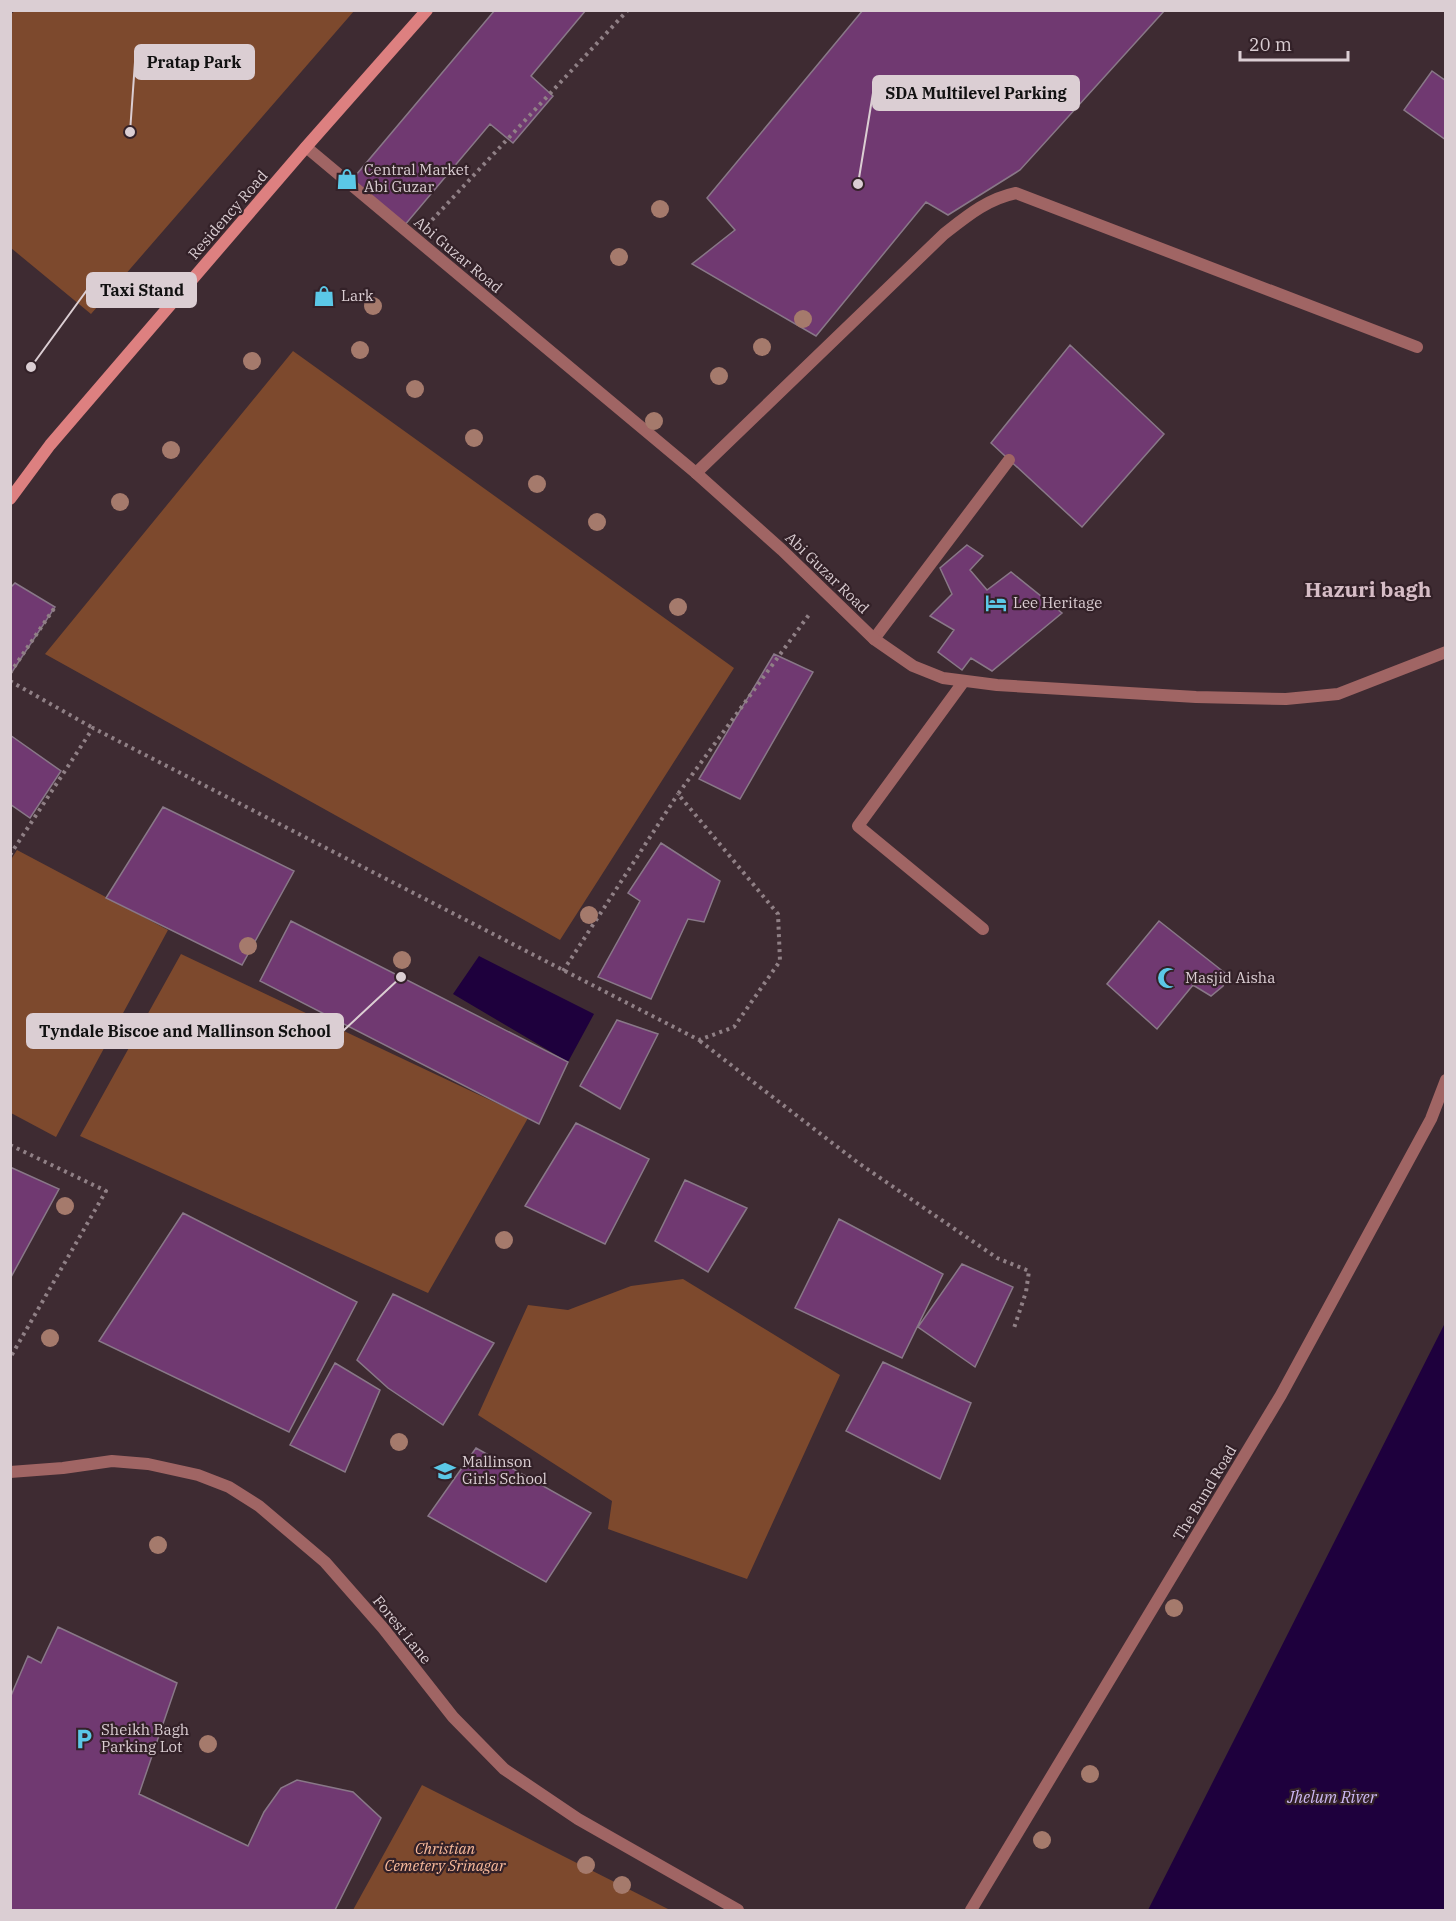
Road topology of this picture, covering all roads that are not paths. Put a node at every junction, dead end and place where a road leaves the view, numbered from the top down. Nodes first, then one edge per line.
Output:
1 (427, 10) edge
2 (306, 147) junction
3 (1417, 347) dead end
4 (1009, 460) dead end
5 (696, 473) junction
6 (10, 499) edge
7 (874, 639) junction
8 (1446, 652) edge
9 (964, 681) junction
10 (983, 929) dead end
11 (1446, 1080) edge
12 (10, 1472) edge
13 (738, 1911) edge
14 (971, 1911) edge

1 - 2 main road, Residency Road
2 - 5 street, Abi Guzar Road
2 - 6 main road, Residency Road
3 - 5 street
4 - 7 street
5 - 7 street, Abi Guzar Road
7 - 9 street, Abi Guzar Road
8 - 9 street, Abi Guzar Road
9 - 10 street
11 - 14 street, The Bund Road
12 - 13 street, Forest Lane

